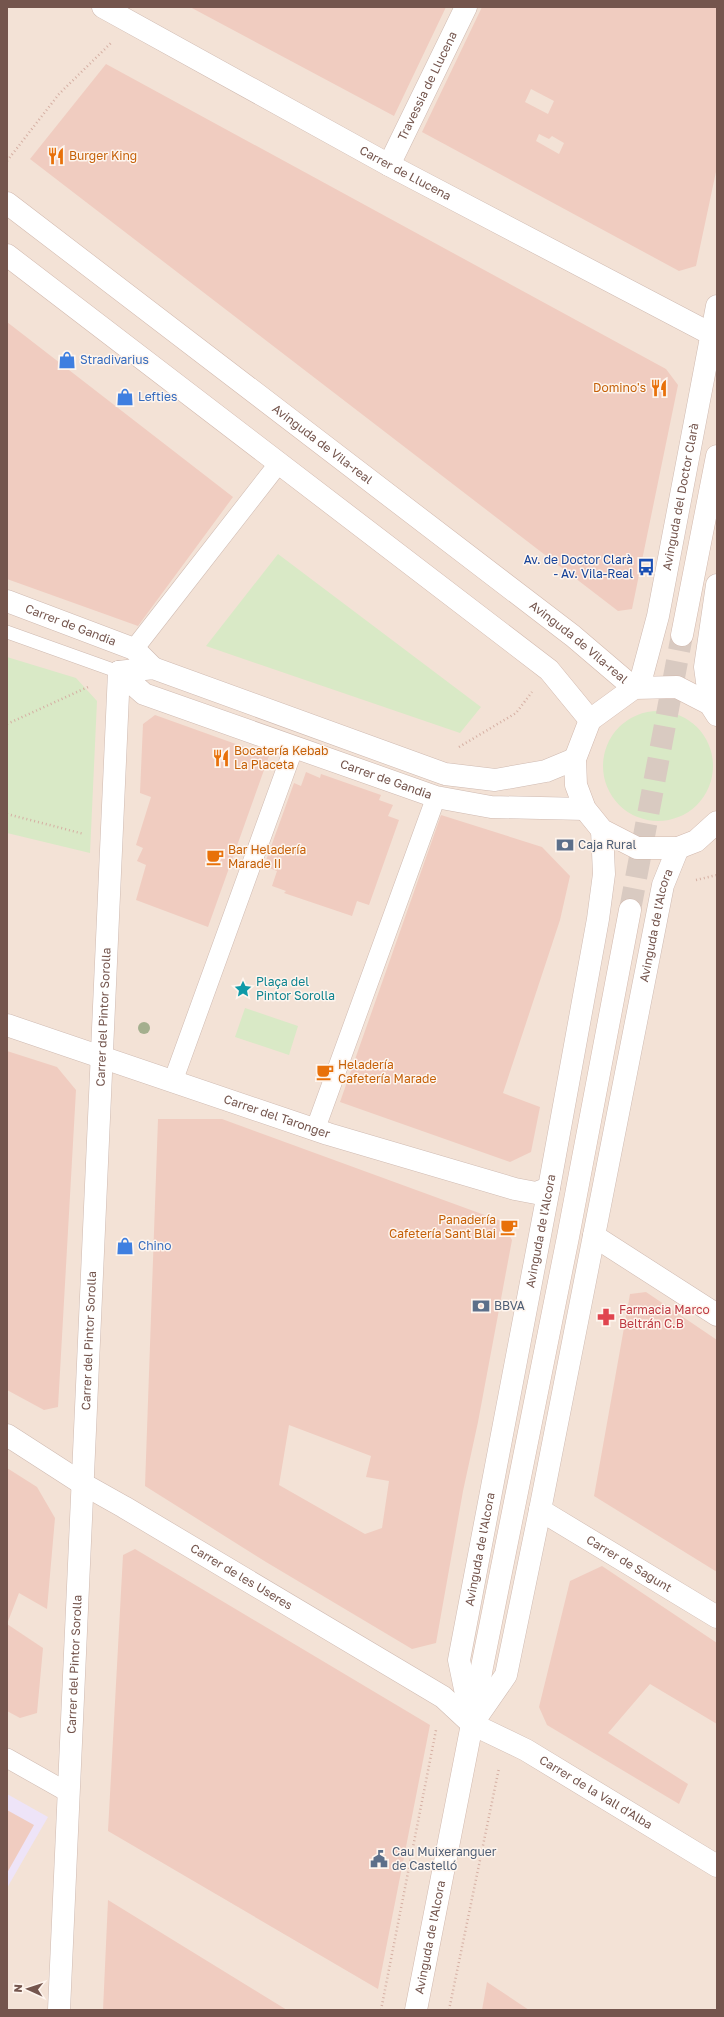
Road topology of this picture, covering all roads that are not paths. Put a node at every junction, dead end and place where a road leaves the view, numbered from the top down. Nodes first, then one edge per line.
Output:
1 (103, 7) edge
2 (466, 7) edge
3 (389, 165) junction
4 (7, 203) edge
5 (7, 255) edge
6 (717, 306) edge
7 (711, 334) junction
8 (717, 456) edge
9 (279, 463) junction
10 (717, 585) edge
11 (7, 601) edge
12 (7, 632) edge
13 (682, 635) tunnel mouth
14 (134, 649) junction
15 (153, 668) junction
16 (119, 672) junction
17 (637, 688) junction
18 (713, 709) edge
19 (590, 720) junction
20 (294, 747) junction
21 (575, 758) junction
22 (436, 797) junction
23 (586, 809) junction
24 (717, 822) edge
25 (602, 830) junction
26 (687, 845) junction
27 (717, 846) edge
28 (630, 910) tunnel mouth
29 (7, 1025) edge
30 (102, 1059) junction
31 (172, 1081) junction
32 (315, 1130) junction
33 (549, 1188) junction
34 (594, 1236) junction
35 (717, 1315) edge
36 (7, 1435) edge
37 (83, 1484) junction
38 (540, 1510) junction
39 (717, 1617) edge
40 (472, 1724) junction
41 (7, 1758) edge
42 (69, 1793) junction
43 (717, 1866) edge
44 (59, 2010) edge
45 (416, 2010) edge

1 - 3 street, Carrer de Llucena
2 - 3 street, Travessia de Llucena
3 - 7 street, Carrer de Llucena
4 - 17 street, Avinguda de Vila-real
5 - 9 street
6 - 7 street, Avinguda del Doctor Clarà
7 - 17 street, Avinguda del Doctor Clarà
8 - 13 street
9 - 14 street
9 - 19 street
10 - 18 street
11 - 14 street, Carrer de Gandia
12 - 16 lane
14 - 15 street, Carrer de Gandia
15 - 16 street, Carrer de Gandia
15 - 21 street, Carrer de Gandia
16 - 20 street, Carrer de Gandia
16 - 30 street, Carrer del Pintor Sorolla
17 - 18 street
17 - 19 street
19 - 21 street
20 - 22 street, Carrer de Gandia
20 - 31 street
21 - 23 street
22 - 23 street, Carrer de Gandia
22 - 32 street
23 - 25 street
24 - 26 street
25 - 26 street
25 - 33 street, Avinguda de l'Alcora
26 - 27 street
26 - 34 street, Avinguda de l'Alcora
28 - 40 street, Avinguda de l'Alcora
29 - 30 street, Carrer del Taronger
30 - 31 street, Carrer del Taronger
30 - 37 street, Carrer del Pintor Sorolla
31 - 32 street, Carrer del Taronger
32 - 33 street, Carrer del Taronger
33 - 40 street, Avinguda de l'Alcora
34 - 35 street
34 - 38 street, Avinguda de l'Alcora
36 - 37 street, Carrer de les Useres
37 - 40 street, Carrer de les Useres
37 - 42 street, Carrer del Pintor Sorolla
38 - 39 street, Carrer de Sagunt
38 - 40 street, Avinguda de l'Alcora
40 - 43 street, Carrer de la Vall d'Alba
40 - 45 street, Avinguda de l'Alcora
41 - 42 street
42 - 44 street, Carrer del Pintor Sorolla

